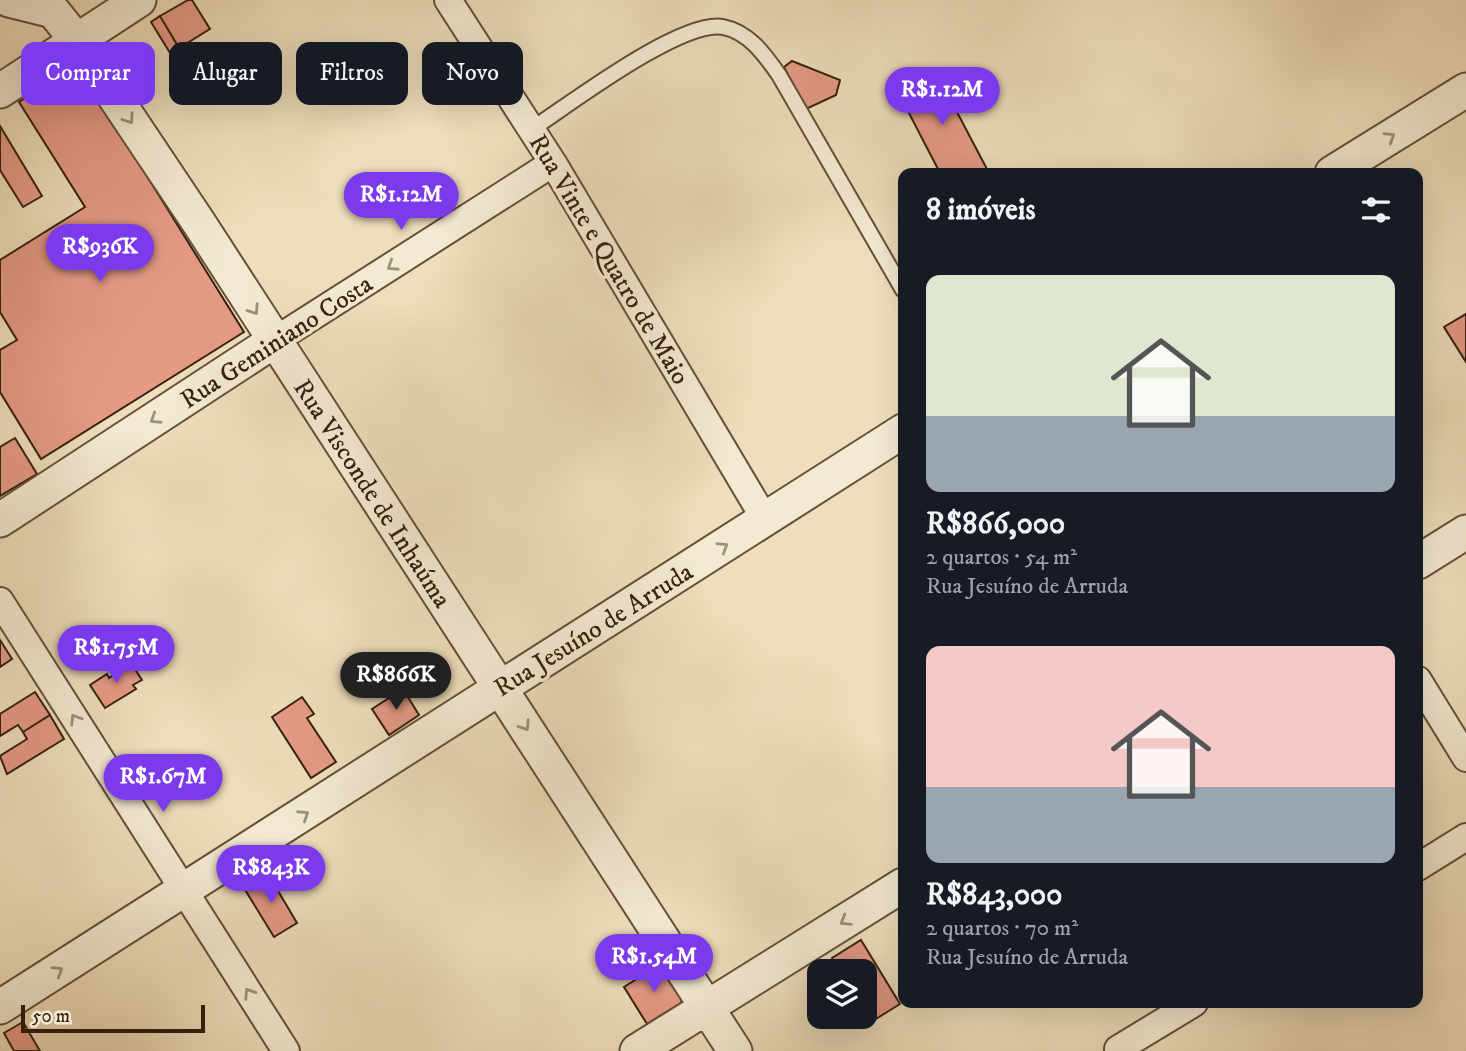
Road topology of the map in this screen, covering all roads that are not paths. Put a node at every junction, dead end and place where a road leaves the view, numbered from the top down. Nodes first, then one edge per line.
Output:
1 (9, 0) edge
2 (139, 0) edge
3 (449, 0) edge
4 (78, 42) joint
5 (21, 78) edge
6 (1466, 90) edge
7 (0, 91) edge
8 (119, 105) edge
9 (532, 129) junction
10 (553, 163) junction
11 (1340, 168) edge
12 (898, 281) edge
13 (274, 341) junction
14 (898, 434) edge
15 (0, 520) edge
16 (766, 521) junction
17 (1466, 533) edge
18 (1423, 559) edge
19 (0, 601) edge
20 (499, 687) junction
21 (1423, 688) edge
22 (1466, 758) edge
23 (1466, 837) edge
24 (1423, 864) edge
25 (898, 888) edge
26 (184, 892) junction
27 (0, 1007) edge
28 (1186, 1008) edge
29 (707, 1009) junction
30 (1118, 1049) dead end
31 (286, 1051) edge
32 (637, 1051) edge
33 (735, 1051) edge

1 - 4 street, Rua Visconde de Inhaúma
2 - 4 street
3 - 9 street, Rua Vinte e Quatro de Maio
5 - 7 street
11 -> 6 street
8 -> 13 street, Rua Visconde de Inhaúma
9 - 10 street, Rua Vinte e Quatro de Maio
9 - 12 lane
10 -> 13 street, Rua Geminiano Costa
10 - 16 street, Rua Vinte e Quatro de Maio
13 -> 15 street, Rua Geminiano Costa
13 - 20 street, Rua Visconde de Inhaúma
14 - 16 street, Rua Jesuíno de Arruda
20 -> 16 street, Rua Jesuíno de Arruda
17 - 18 street
26 -> 19 street
26 -> 20 street, Rua Jesuíno de Arruda
20 -> 29 street, Rua Visconde de Inhaúma
21 - 22 street
23 - 24 street
25 -> 29 street
27 -> 26 street, Rua Jesuíno de Arruda
31 -> 26 street
28 - 30 street
29 - 32 street
29 - 33 street, Rua Visconde de Inhaúma

